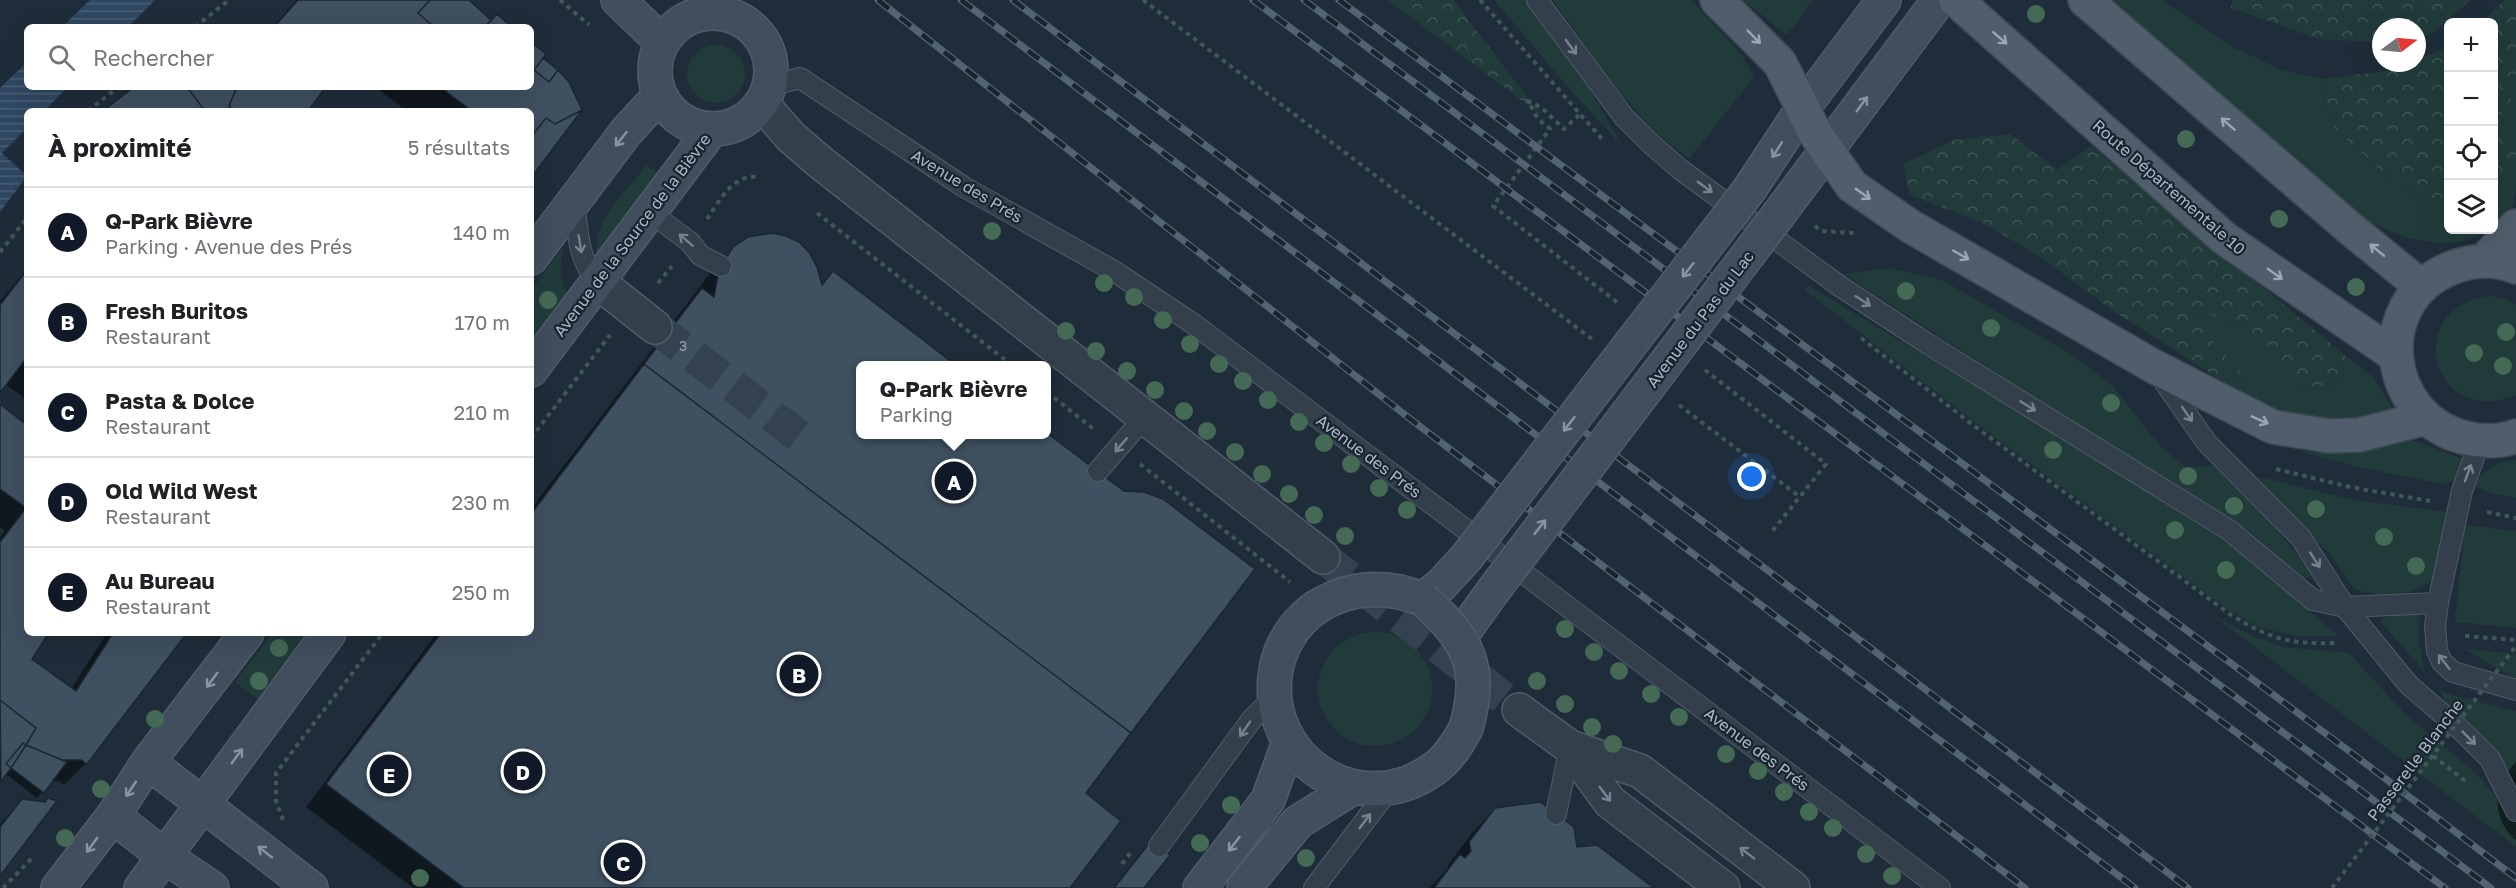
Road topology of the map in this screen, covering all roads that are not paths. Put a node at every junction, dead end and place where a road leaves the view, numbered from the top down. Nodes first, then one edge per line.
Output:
1 (618, 0) edge
2 (1537, 0) edge
3 (1717, 0) edge
4 (1939, 0) edge
5 (1956, 0) edge
6 (2085, 0) edge
7 (731, 8) edge
8 (679, 9) edge
9 (1877, 9) edge
10 (662, 42) junction
11 (660, 95) junction
12 (765, 95) junction
13 (1803, 108) junction
14 (712, 129) junction
15 (1827, 151) junction
16 (574, 201) junction
17 (651, 213) junction
18 (2516, 226) edge
19 (534, 254) edge
20 (2484, 261) junction
21 (721, 266) dead end
22 (2516, 267) edge
23 (598, 282) junction
24 (2422, 287) junction
25 (655, 327) tunnel mouth
26 (2396, 356) junction
27 (534, 366) edge
28 (2153, 366) junction
29 (1144, 418) junction
30 (2426, 418) junction
31 (2515, 437) edge
32 (2480, 441) junction
33 (1098, 471) dead end
34 (1323, 557) tunnel mouth
35 (1423, 599) junction
36 (2438, 603) junction
37 (2345, 607) junction
38 (245, 636) edge
39 (327, 636) edge
40 (1460, 637) junction
41 (2516, 690) edge
42 (1274, 697) junction
43 (1519, 710) tunnel mouth
44 (1289, 742) junction
45 (1570, 747) junction
46 (148, 762) junction
47 (1354, 787) junction
48 (1390, 788) junction
49 (202, 803) junction
50 (2516, 811) edge
51 (1556, 814) dead end
52 (113, 816) junction
53 (1159, 846) dead end
54 (164, 856) junction
55 (58, 888) edge
56 (141, 888) edge
57 (212, 888) edge
58 (311, 888) edge
59 (1200, 888) edge
60 (1244, 888) edge
61 (1314, 888) edge
62 (1723, 888) edge
63 (1793, 888) edge
64 (1940, 888) edge

1 - 10 main road
2 -> 37 lane
3 -> 13 main road
15 -> 4 main road, Avenue du Pas du Lac
5 -> 26 main road, Route Départementale 10
24 -> 6 main road
7 - 8 main road
7 - 12 main road
8 - 10 main road
9 - 13 main road
10 - 11 main road
11 - 14 main road, Avenue des Prés
11 -> 16 main road
12 - 14 main road, Avenue des Prés
12 - 29 street
12 - 64 lane, Avenue des Prés
13 - 15 main road
13 -> 35 main road, bridge
14 - 17 main road, Avenue de la Source de la Bièvre
15 -> 28 main road
40 -> 15 main road, Avenue du Pas du Lac, bridge
16 - 19 main road
16 -> 23 lane
21 -> 17 lane
17 - 23 main road, Avenue de la Source de la Bièvre
18 - 20 main road
20 - 22 main road
20 - 24 main road
23 - 25 street
23 - 27 main road, Avenue de la Source de la Bièvre
24 - 26 main road
26 - 30 main road
28 -> 30 main road
28 -> 37 lane
29 -> 33 lane
29 - 34 street
30 - 32 main road
31 - 32 main road
36 -> 32 lane
35 - 40 main road, bridge
35 - 42 main road, bridge
36 - 37 lane
41 -> 36 lane
37 -> 50 lane
38 -> 46 main road
49 -> 39 main road
40 - 48 main road, bridge
42 - 44 main road
42 -> 53 lane
43 - 45 street
44 - 47 main road
44 -> 59 main road
45 - 51 lane
45 -> 62 street
63 -> 45 street
46 - 49 main road
46 -> 52 main road
47 - 48 main road
47 - 60 main road
61 -> 48 lane
49 - 54 main road
58 -> 49 main road
52 - 54 main road
52 -> 55 main road
54 - 56 main road
54 - 57 main road

